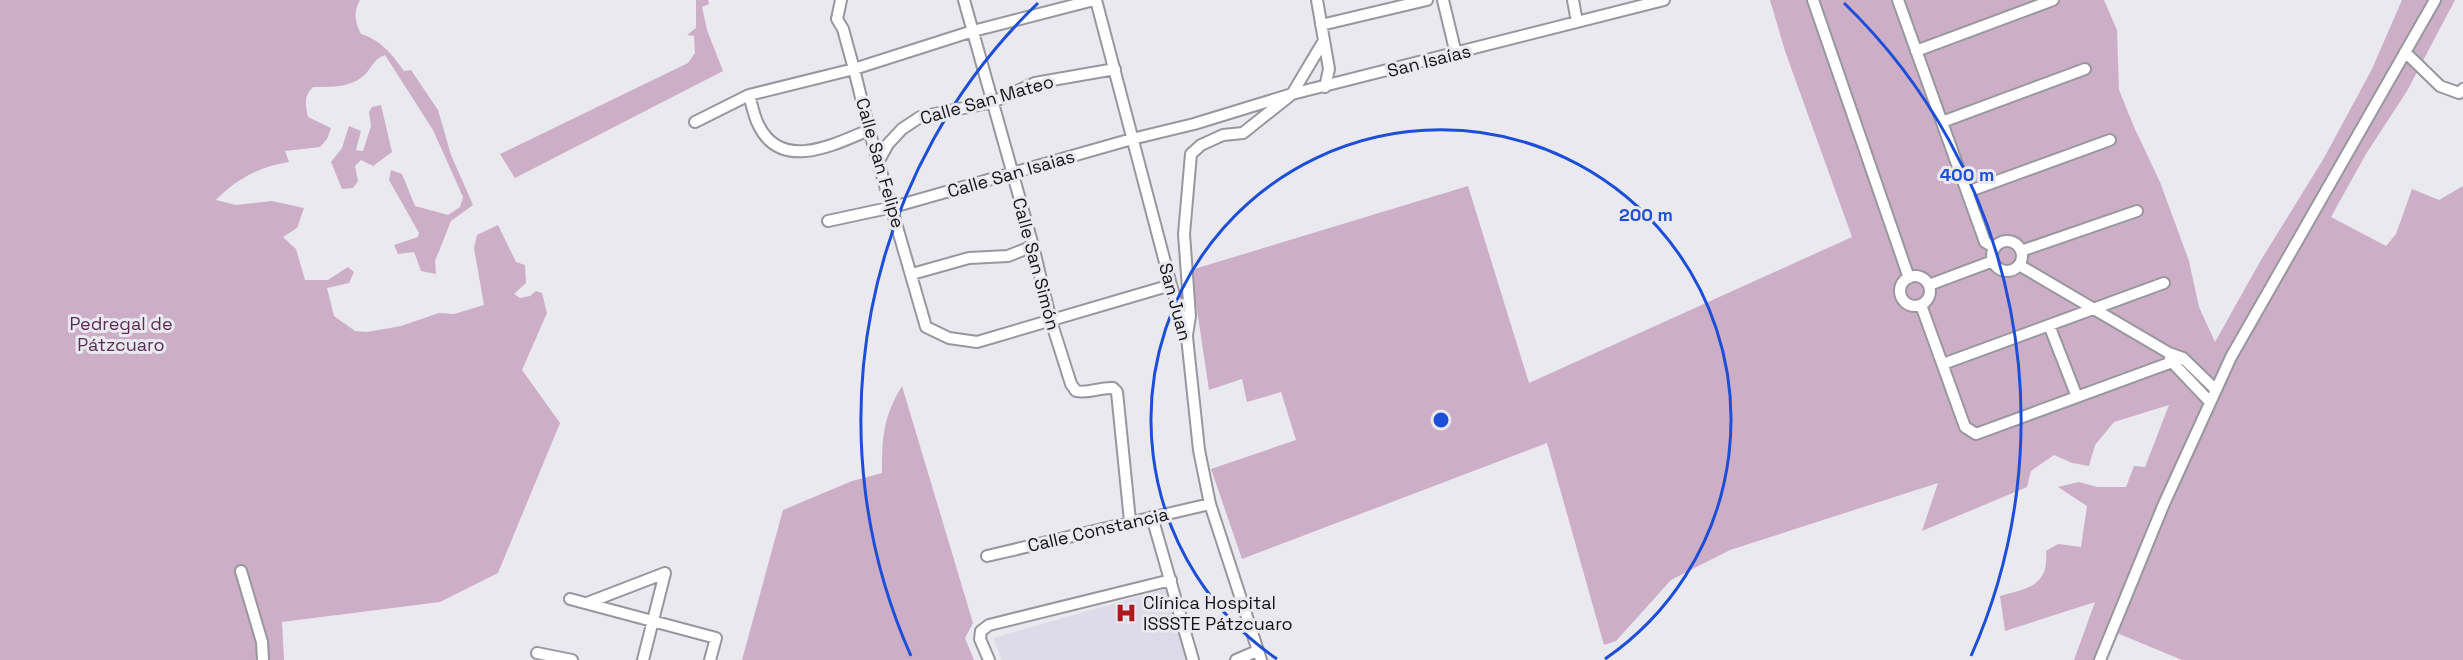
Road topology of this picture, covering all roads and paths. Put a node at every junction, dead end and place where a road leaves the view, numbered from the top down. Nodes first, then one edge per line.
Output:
1 (841, 0) edge
2 (964, 0) edge
3 (1095, 0) edge
4 (1317, 0) edge
5 (1427, 0) edge
6 (1443, 0) edge
7 (1573, 0) edge
8 (1664, 0) edge
9 (1813, 0) edge
10 (1898, 0) edge
11 (2053, 0) edge
12 (2435, 0) edge
13 (1577, 22) junction
14 (1321, 25) junction
15 (972, 31) junction
16 (1323, 42) junction
17 (1916, 51) junction
18 (2405, 52) junction
19 (1456, 54) junction
20 (854, 69) junction
21 (1115, 69) junction
22 (2085, 69) dead end
23 (1325, 87) junction
24 (2463, 89) edge
25 (1292, 94) junction
26 (749, 95) junction
27 (993, 102) junction
28 (695, 122) dead end
29 (1942, 122) junction
30 (1194, 124) joint
31 (869, 130) junction
32 (1132, 139) junction
33 (2110, 140) dead end
34 (879, 162) junction
35 (1012, 173) junction
36 (1967, 192) junction
37 (892, 207) junction
38 (2137, 211) dead end
39 (828, 221) dead end
40 (1033, 246) junction
41 (1995, 248) junction
42 (2021, 251) junction
43 (1993, 261) junction
44 (2019, 265) junction
45 (912, 274) junction
46 (1909, 278) junction
47 (2164, 283) dead end
48 (1171, 285) junction
49 (1929, 285) junction
50 (1921, 305) junction
51 (2093, 309) junction
52 (1051, 321) junction
53 (2049, 325) junction
54 (1187, 338) junction
55 (2170, 358) junction
56 (1943, 364) junction
57 (2216, 390) junction
58 (2077, 397) junction
59 (2210, 402) junction
60 (1210, 504) junction
61 (1152, 517) junction
62 (1130, 521) junction
63 (987, 556) dead end
64 (241, 571) dead end
65 (1172, 580) junction
66 (570, 598) dead end
67 (586, 603) junction
68 (652, 621) junction
69 (537, 653) dead end
70 (1259, 655) edge
71 (263, 660) edge
72 (572, 660) edge
73 (643, 660) edge
74 (710, 660) edge
75 (989, 660) edge
76 (1193, 660) edge
77 (1236, 660) edge
78 (2100, 660) edge

1 - 20 street, Calle San Felipe
2 - 15 street, Calle San Simón
3 - 15 street
3 - 21 street, San Juan
4 - 14 street
5 - 14 street
6 - 19 street
7 - 13 street
8 - 13 street, San Isaías
9 - 46 street
10 - 17 street
11 - 17 street
12 - 18 street
13 - 19 street, San Isaías
14 - 16 street
15 - 20 street
15 - 27 street, Calle San Simón
16 - 23 street
16 - 25 street
17 - 29 street
18 - 24 street
18 - 57 street
19 - 23 street, San Isaías
20 - 26 street
20 - 31 street, Calle San Felipe
21 - 27 street, Calle San Mateo
21 - 32 street, San Juan
22 - 29 street
23 - 25 street, San Isaías
25 - 30 street, San Isaías
25 - 54 street
26 - 28 street
26 - 31 street
27 - 34 street, Calle San Mateo
27 - 35 street, Calle San Simón
29 - 36 street
30 - 32 street, Calle San Isaias
31 - 34 street, Calle San Felipe
32 - 35 street, Calle San Isaias
32 - 48 street, San Juan
33 - 36 street
34 - 37 street, Calle San Felipe
35 - 37 street, Calle San Isaias
35 - 40 street, Calle San Simón
36 - 41 street
37 - 39 street, Calle San Isaias
37 - 45 street, Calle San Felipe
38 - 42 street
40 - 45 street
40 - 52 street, Calle San Simón
41 - 42 street
41 - 43 street
42 - 44 street
43 - 44 street
43 - 49 street
44 - 51 street
45 - 52 street, Calle San Felipe
46 - 49 street
46 - 50 street
47 - 51 street
48 - 52 street
48 - 54 street, San Juan
49 - 50 street
50 - 56 street
51 - 53 street
51 - 55 street
52 - 62 street, Calle San Simón
53 - 56 street
53 - 58 street
54 - 60 street, San Juan
55 - 57 street
55 - 58 street
55 - 59 street
56 - 58 street
57 - 59 street
59 - 78 street
60 - 61 street, Calle Constancia
60 - 70 street, San Juan
61 - 62 street, Calle Constancia
61 - 65 street
62 - 63 street, Calle Constancia
64 - 71 street
65 - 75 street
65 - 76 street
66 - 67 street
67 - 68 street
67 - 68 street
68 - 73 street
68 - 74 street
69 - 72 street
70 - 77 street

